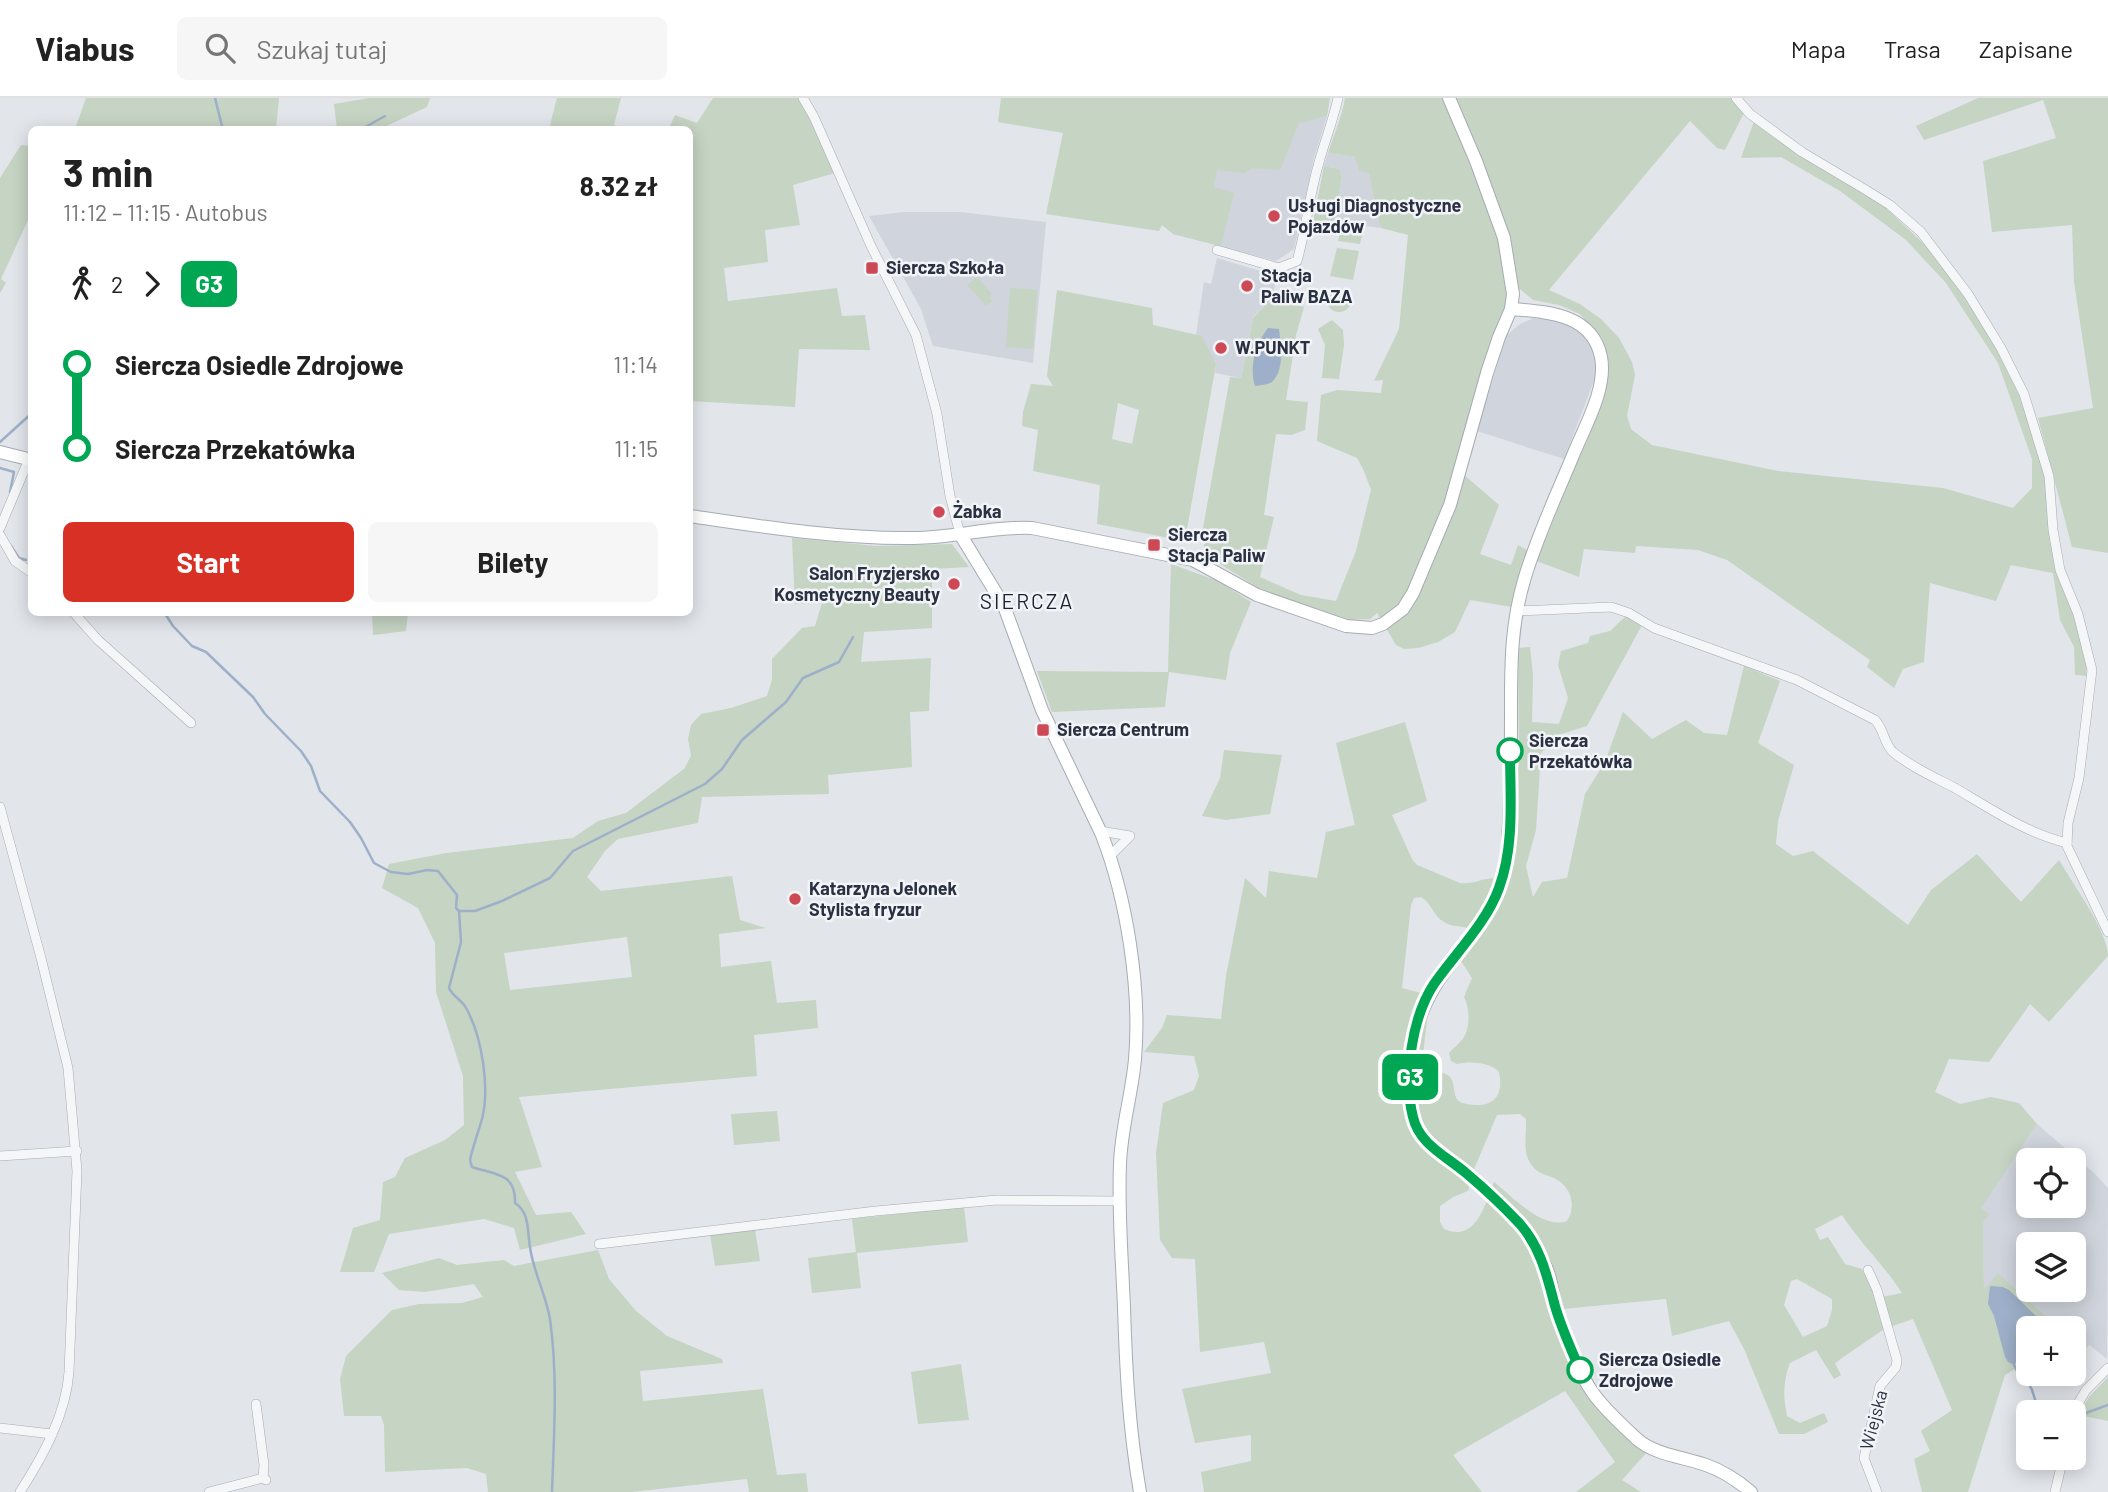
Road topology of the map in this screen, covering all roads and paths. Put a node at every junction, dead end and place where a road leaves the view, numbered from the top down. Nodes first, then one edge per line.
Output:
1 (803, 98) edge
2 (1338, 98) edge
3 (1448, 98) edge
4 (1736, 98) edge
5 (1217, 250) dead end
6 (1511, 309) junction
7 (0, 452) edge
8 (28, 459) edge
9 (28, 464) edge
10 (693, 516) edge
11 (0, 528) edge
12 (960, 534) junction
13 (0, 535) edge
14 (28, 570) edge
15 (1516, 611) junction
16 (77, 616) edge
17 (191, 723) dead end
18 (0, 807) edge
19 (1100, 831) junction
20 (2067, 843) junction
21 (1110, 856) junction
22 (2108, 932) edge
23 (77, 1152) junction
24 (0, 1156) edge
25 (1119, 1201) junction
26 (599, 1244) dead end
27 (1868, 1270) dead end
28 (2108, 1368) edge
29 (2081, 1400) edge
30 (256, 1404) dead end
31 (0, 1427) edge
32 (52, 1434) junction
33 (2060, 1470) edge
34 (20, 1492) edge
35 (209, 1492) edge
36 (1140, 1492) edge
37 (1751, 1492) edge
38 (1877, 1492) edge
39 (2055, 1492) edge

1 - 12 street
2 - 5 street
3 - 6 street
4 - 20 street
6 - 12 street
6 - 15 street
7 - 8 street
9 - 11 street
10 - 12 street
12 - 19 street
13 - 14 street
15 - 20 street
15 - 37 street
16 - 17 street
18 - 23 street
19 - 21 street
19 - 21 street
20 - 22 street
21 - 25 street
23 - 24 street
23 - 32 street
25 - 26 street
25 - 36 street
27 - 38 street, Wiejska
28 - 29 street
30 - 35 street
31 - 32 street
32 - 34 street
33 - 39 street

